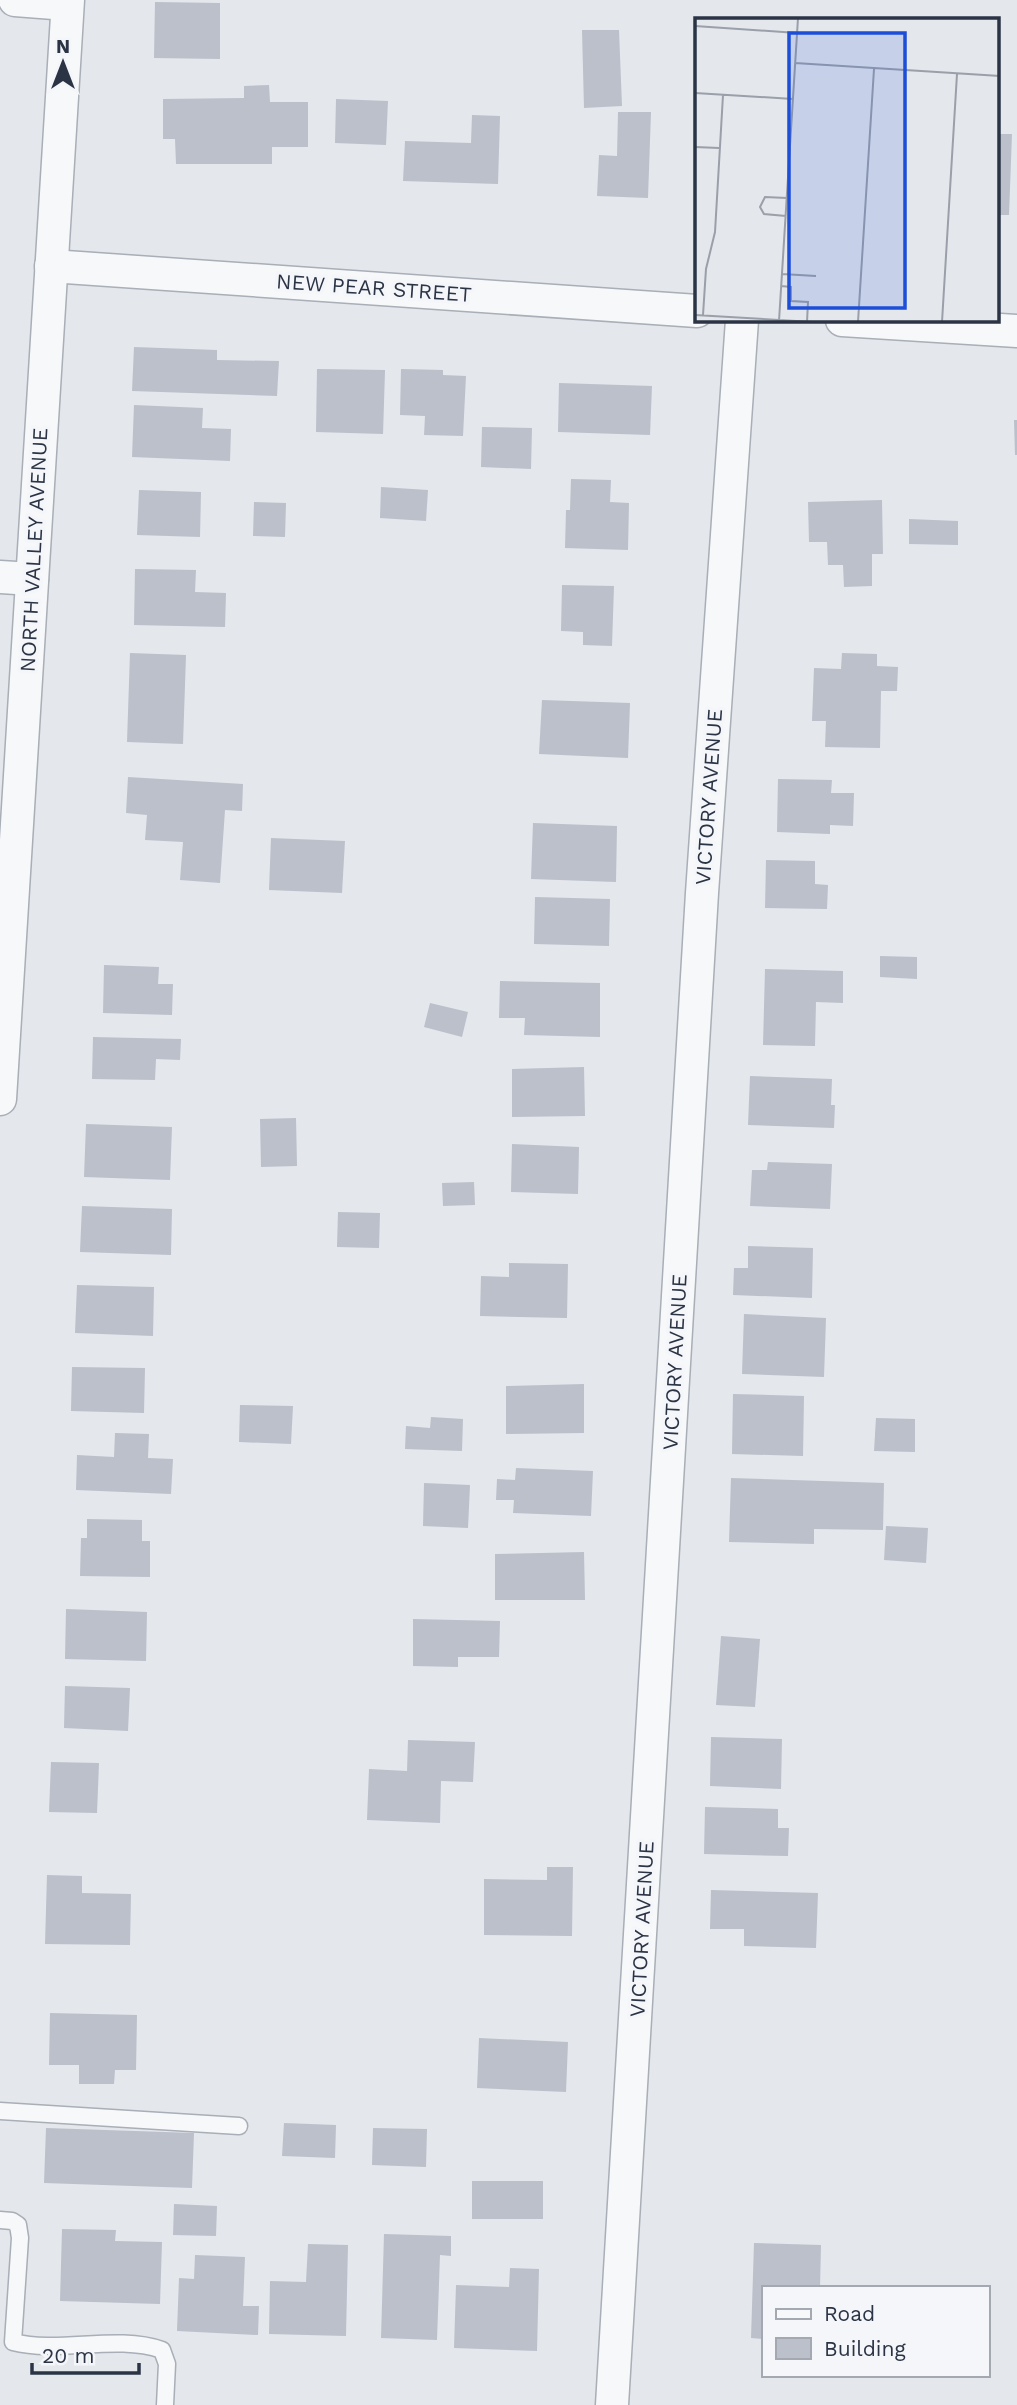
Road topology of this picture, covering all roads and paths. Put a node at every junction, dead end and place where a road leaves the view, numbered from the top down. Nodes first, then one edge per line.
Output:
1 (15, 0) edge
2 (67, 2) edge
3 (51, 266) junction
4 (695, 311) edge
5 (742, 322) edge
6 (874, 322) edge
7 (1017, 331) edge
8 (0, 577) edge
9 (32, 579) junction
10 (0, 1099) edge
11 (0, 2111) edge
12 (239, 2126) dead end
13 (0, 2220) edge
14 (165, 2405) edge
15 (612, 2405) edge

1 - 2 street
2 - 3 street, NORTH VALLEY AVENUE
3 - 4 street, NEW PEAR STREET
3 - 9 street, NORTH VALLEY AVENUE
5 - 15 street, VICTORY AVENUE
6 - 7 street
8 - 9 street
9 - 10 street, NORTH VALLEY AVENUE
11 - 12 lane
13 - 14 lane

